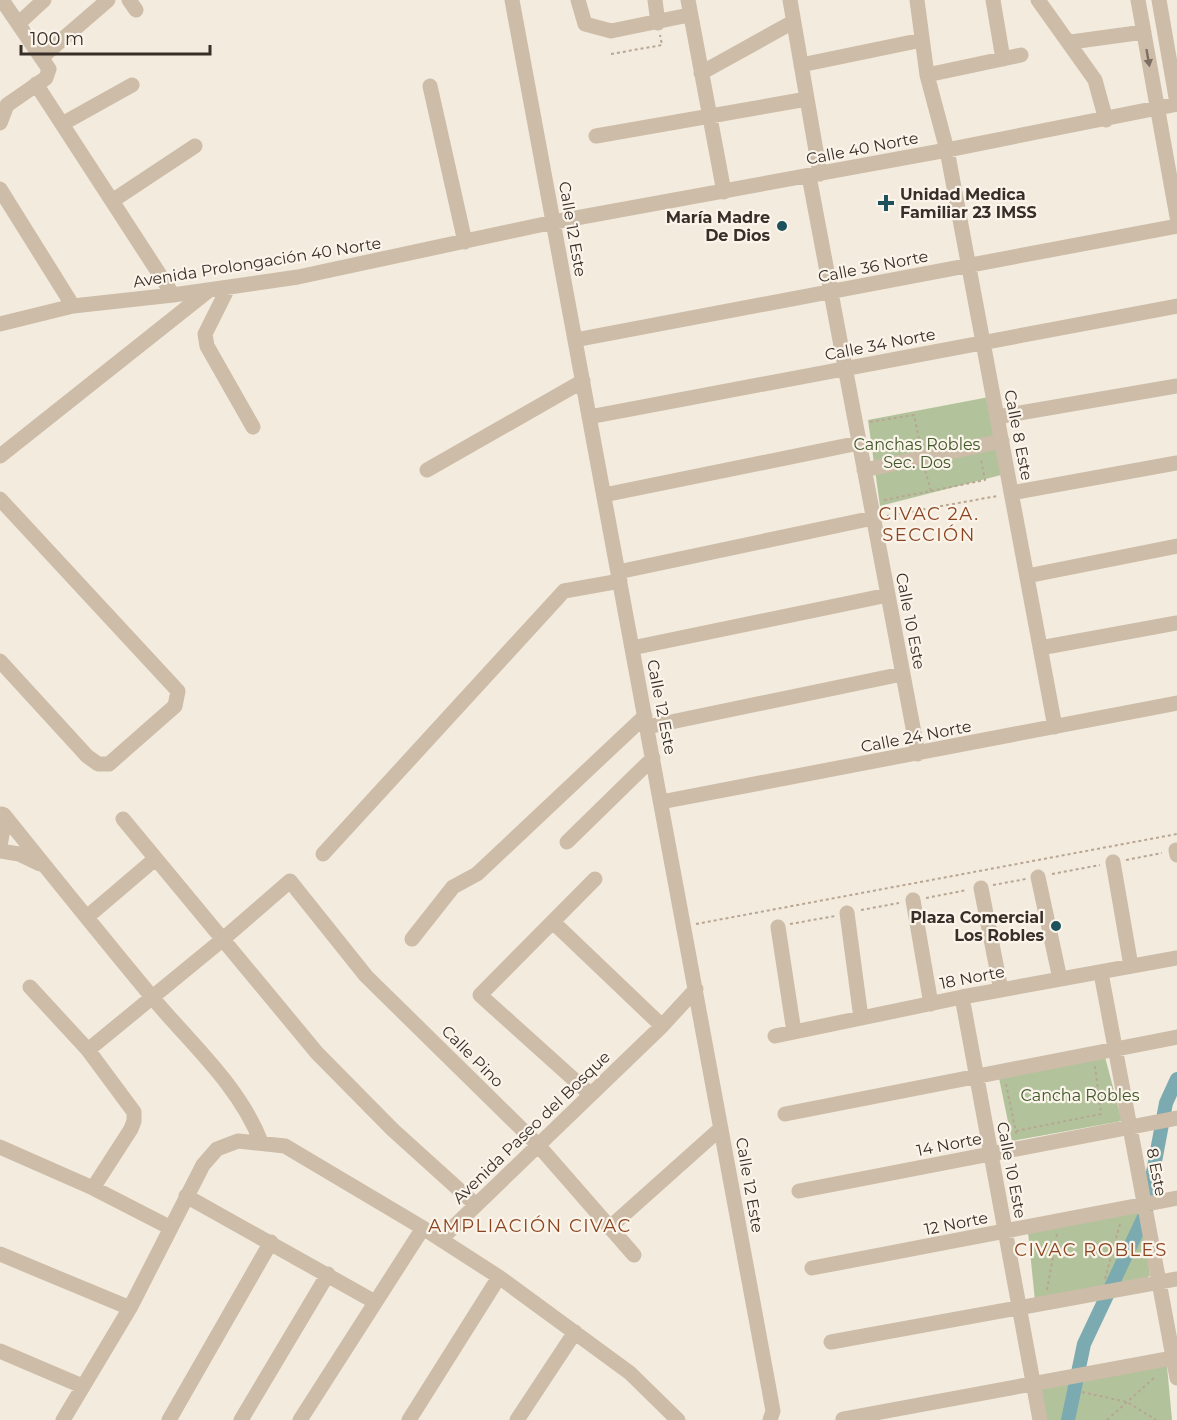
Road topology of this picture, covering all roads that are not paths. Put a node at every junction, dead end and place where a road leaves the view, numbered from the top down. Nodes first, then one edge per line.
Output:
1 (2, 0) edge
2 (44, 0) edge
3 (108, 0) edge
4 (512, 0) edge
5 (578, 0) edge
6 (656, 0) edge
7 (790, 0) edge
8 (917, 0) edge
9 (993, 0) edge
10 (1038, 0) edge
11 (1138, 0) edge
12 (1159, 0) edge
13 (688, 5) edge
14 (794, 22) junction
15 (19, 23) junction
16 (658, 23) junction
17 (1144, 32) junction
18 (922, 40) junction
19 (1071, 42) junction
20 (1172, 47) edge
21 (1021, 55) dead end
22 (1003, 59) junction
23 (45, 63) junction
24 (801, 65) junction
25 (701, 73) junction
26 (927, 75) junction
27 (36, 84) junction
28 (132, 85) dead end
29 (430, 86) dead end
30 (807, 99) junction
31 (1177, 104) edge
32 (1157, 108) junction
33 (709, 116) junction
34 (1106, 120) junction
35 (0, 123) edge
36 (62, 124) junction
37 (596, 136) dead end
38 (195, 146) dead end
39 (947, 150) junction
40 (815, 175) junction
41 (0, 189) edge
42 (724, 192) junction
43 (112, 201) junction
44 (1177, 217) edge
45 (554, 222) junction
46 (1177, 226) edge
47 (465, 242) junction
48 (969, 266) junction
49 (228, 288) junction
50 (208, 291) junction
51 (831, 292) junction
52 (173, 295) junction
53 (73, 306) junction
54 (1177, 306) edge
55 (0, 324) edge
56 (575, 340) junction
57 (983, 343) junction
58 (845, 369) junction
59 (583, 381) junction
60 (1177, 386) edge
61 (590, 417) junction
62 (997, 417) junction
63 (253, 427) dead end
64 (1002, 441) junction
65 (859, 443) junction
66 (0, 456) edge
67 (1177, 463) edge
68 (427, 470) dead end
69 (864, 470) junction
70 (1011, 493) junction
71 (604, 495) junction
72 (0, 499) edge
73 (873, 518) junction
74 (1177, 546) edge
75 (619, 576) junction
76 (1027, 576) junction
77 (888, 595) junction
78 (1177, 624) edge
79 (632, 648) junction
80 (1041, 648) junction
81 (0, 661) edge
82 (903, 674) junction
83 (1177, 703) edge
84 (646, 721) junction
85 (1055, 727) junction
86 (918, 754) junction
87 (653, 758) junction
88 (661, 802) junction
89 (2, 813) edge
90 (123, 819) dead end
91 (567, 842) dead end
92 (0, 846) edge
93 (0, 852) edge
94 (323, 854) dead end
95 (155, 859) junction
96 (1113, 862) dead end
97 (46, 867) junction
98 (1038, 877) dead end
99 (595, 879) dead end
100 (981, 888) dead end
101 (913, 900) dead end
102 (847, 913) dead end
103 (87, 917) junction
104 (553, 922) junction
105 (778, 927) dead end
106 (412, 939) dead end
107 (222, 940) junction
108 (1177, 958) edge
109 (1131, 966) junction
110 (1101, 974) junction
111 (1060, 979) junction
112 (30, 987) dead end
113 (696, 989) junction
114 (1001, 990) junction
115 (962, 997) junction
116 (153, 998) junction
117 (931, 1004) junction
118 (861, 1018) junction
119 (662, 1026) junction
120 (794, 1032) junction
121 (775, 1036) dead end
122 (1177, 1037) edge
123 (88, 1050) junction
124 (1115, 1050) junction
125 (977, 1077) junction
126 (590, 1094) junction
127 (786, 1114) dead end
128 (1177, 1118) edge
129 (1130, 1127) junction
130 (721, 1128) junction
131 (261, 1142) junction
132 (538, 1145) junction
133 (0, 1147) edge
134 (991, 1154) junction
135 (93, 1188) junction
136 (799, 1191) dead end
137 (186, 1196) junction
138 (1177, 1198) edge
139 (1144, 1204) junction
140 (476, 1205) junction
141 (171, 1228) junction
142 (423, 1228) junction
143 (609, 1228) junction
144 (1005, 1232) junction
145 (441, 1239) junction
146 (271, 1242) junction
147 (0, 1254) edge
148 (634, 1255) dead end
149 (812, 1268) dead end
150 (328, 1274) junction
151 (499, 1277) junction
152 (1177, 1279) edge
153 (1159, 1282) junction
154 (375, 1302) junction
155 (1019, 1307) junction
156 (130, 1308) junction
157 (575, 1332) junction
158 (831, 1342) dead end
159 (0, 1351) edge
160 (1175, 1358) edge
161 (1177, 1378) edge
162 (1034, 1385) junction
163 (82, 1386) junction
164 (843, 1419) edge
165 (63, 1420) edge
166 (169, 1420) edge
167 (241, 1420) edge
168 (300, 1420) edge
169 (409, 1420) edge
170 (517, 1420) edge
171 (678, 1420) edge
172 (770, 1420) edge
173 (1040, 1420) edge

1 - 15 street
2 - 15 street
3 - 23 street
4 - 45 street, Calle 12 Este
5 - 16 street
6 - 16 street
7 - 14 street, Calle 10 Este
8 - 18 street, Calle 8 Este
9 - 22 street
10 - 19 street
11 - 17 street
12 - 20 street
13 - 16 street
13 - 25 street
14 - 24 street, Calle 10 Este
14 - 25 street
15 - 23 street
17 - 19 street
17 -> 32 street
18 - 24 street
18 - 26 street, Calle 8 Este
19 - 34 street
20 - 31 street
21 - 22 street
22 - 26 street
23 - 27 street
24 - 30 street, Calle 10 Este
25 - 33 street
26 - 39 street, Calle 8 Este
27 - 35 street
27 - 36 street
28 - 36 street
29 - 47 street
30 - 33 street
30 - 40 street, Calle 10 Este
31 - 32 street, Calle 40 Norte
32 - 34 street, Calle 40 Norte
32 - 44 street
33 - 37 street
33 - 42 street
34 - 39 street, Calle 40 Norte
36 - 43 street
38 - 43 street
39 - 40 street, Calle 40 Norte
39 - 48 street, Calle 8 Este
40 - 42 street, Calle 40 Norte
40 - 51 street, Calle 10 Este
41 - 53 street
42 - 45 street, Calle 40 Norte
43 - 52 street
45 - 47 street, Avenida Prolongación 40 Norte
45 - 56 street, Calle 12 Este
46 - 48 street, Calle 36 Norte
47 - 49 street, Avenida Prolongación 40 Norte
48 - 51 street, Calle 36 Norte
48 - 57 street, Calle 8 Este
49 - 50 street, Avenida Prolongación 40 Norte
49 - 63 street
50 - 52 street, Avenida Prolongación 40 Norte
50 - 66 street
51 - 56 street, Calle 36 Norte
51 - 58 street, Calle 10 Este
52 - 53 street, Avenida Prolongación 40 Norte
53 - 55 street, Avenida Prolongación 40 Norte
54 - 57 street, Calle 34 Norte
56 - 59 street, Calle 12 Este
57 - 58 street, Calle 34 Norte
57 - 62 street, Calle 8 Este
58 - 61 street, Calle 34 Norte
58 - 65 street, Calle 10 Este
59 - 61 street, Calle 12 Este
59 - 68 street
60 - 62 street
61 - 71 street, Calle 12 Este
62 - 64 street, Calle 8 Este
64 - 69 street
64 - 70 street, Calle 8 Este
65 - 69 street, Calle 10 Este
65 - 71 street
67 - 70 street
69 - 73 street, Calle 10 Este
70 - 76 street, Calle 8 Este
71 - 75 street, Calle 12 Este
72 - 81 street
73 - 75 street
73 - 77 street, Calle 10 Este
74 - 76 street
75 - 79 street, Calle 12 Este
75 - 94 street
76 - 80 street, Calle 8 Este
77 - 79 street
77 - 82 street, Calle 10 Este
78 - 80 street
79 - 84 street, Calle 12 Este
80 - 85 street, Calle 8 Este
82 - 84 street
82 - 86 street, Calle 10 Este
83 - 85 street, Calle 24 Norte
84 - 87 street, Calle 12 Este
84 - 106 street
85 - 86 street, Calle 24 Norte
86 - 88 street, Calle 24 Norte
87 - 88 street, Calle 12 Este
87 - 91 street
88 - 113 street, Calle 12 Este
89 - 92 street
89 - 97 street
90 - 95 street
93 - 97 street
95 - 103 street
95 - 107 street
96 - 109 street
97 - 103 street
98 - 111 street
99 - 104 street
100 - 114 street
101 - 117 street
102 - 118 street
103 - 116 street
104 - 119 street
104 - 126 street
105 - 120 street
107 - 116 street
107 - 132 street, Calle Pino
107 - 140 street
108 - 109 street, 18 Norte
109 - 110 street, 18 Norte
110 - 111 street, 18 Norte
110 - 124 street, 8 Este
111 - 114 street, 18 Norte
112 - 123 street
113 - 119 street, Avenida Paseo del Bosque
113 - 130 street, Calle 12 Este
114 - 115 street, 18 Norte
115 - 117 street, 18 Norte
115 - 125 street, Calle 10 Este
116 - 123 street
116 - 131 street
117 - 118 street, 18 Norte
118 - 120 street, 18 Norte
119 - 126 street, Avenida Paseo del Bosque
120 - 121 street, 18 Norte
122 - 124 street
123 - 135 street
124 - 125 street
124 - 129 street, 8 Este
125 - 127 street
125 - 134 street, Calle 10 Este
126 - 132 street, Avenida Paseo del Bosque
128 - 129 street, 14 Norte
129 - 134 street, 14 Norte
129 - 139 street, 8 Este
130 - 143 street
130 - 172 street, Calle 12 Este
131 - 137 street
131 - 142 street
132 - 140 street, Avenida Paseo del Bosque
132 - 143 street, Calle Pino
133 - 135 street
134 - 136 street, 14 Norte
134 - 144 street, Calle 10 Este
135 - 141 street
137 - 141 street
137 - 146 street
138 - 139 street, 12 Norte
139 - 144 street, 12 Norte
139 - 153 street, 8 Este
140 - 145 street, Avenida Paseo del Bosque
141 - 156 street
142 - 145 street
142 - 154 street
143 - 148 street, Calle Pino
144 - 149 street, 12 Norte
144 - 155 street, Calle 10 Este
145 - 151 street
146 - 150 street
146 - 166 street
147 - 156 street
150 - 154 street
150 - 167 street
151 - 157 street
151 - 169 street
152 - 153 street
153 - 155 street
153 - 160 street, 8 Este
154 - 168 street
155 - 158 street
155 - 162 street, Calle 10 Este
156 - 163 street
157 - 170 street
157 - 171 street
159 - 163 street
160 - 161 street, 8 Este
160 - 162 street
162 - 164 street
162 - 173 street, Calle 10 Este
163 - 165 street

